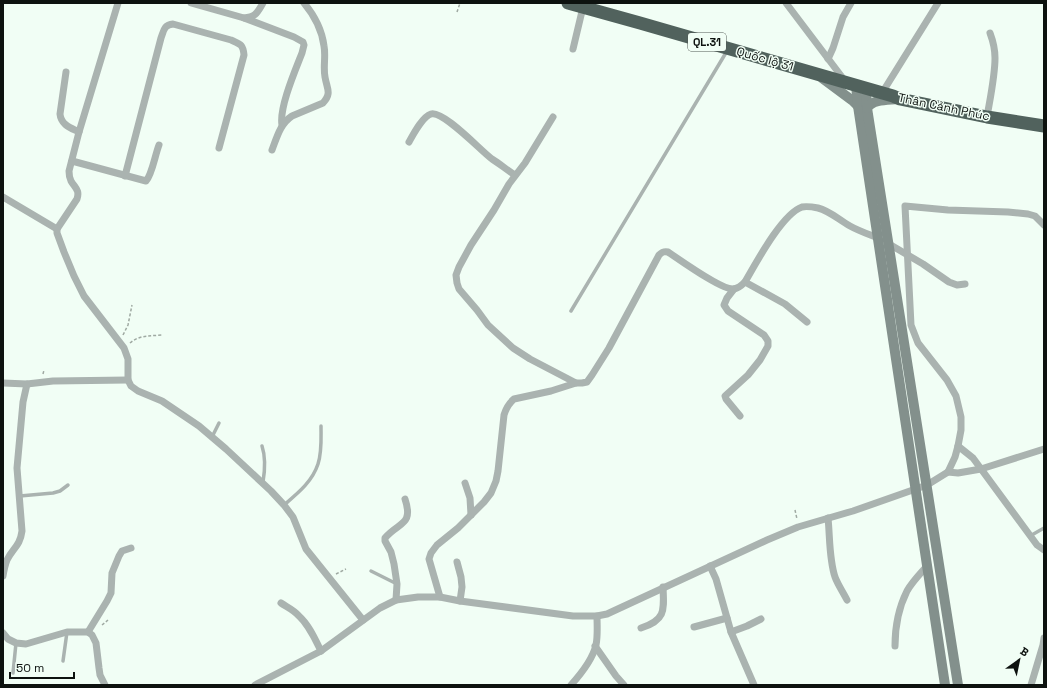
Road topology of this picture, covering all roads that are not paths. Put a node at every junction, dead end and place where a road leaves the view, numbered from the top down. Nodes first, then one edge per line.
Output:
1 (118, 3) edge
2 (191, 3) edge
3 (263, 3) edge
4 (304, 3) edge
5 (568, 3) edge
6 (786, 3) edge
7 (851, 3) edge
8 (938, 3) edge
9 (584, 7) junction
10 (244, 18) junction
11 (990, 33) dead end
12 (573, 49) dead end
13 (729, 49) junction
14 (828, 59) junction
15 (66, 72) dead end
16 (816, 74) junction
17 (856, 86) junction
18 (882, 93) junction
19 (900, 99) junction
20 (863, 107) junction
21 (553, 117) dead end
22 (987, 117) junction
23 (282, 125) junction
24 (1044, 126) edge
25 (79, 132) junction
26 (409, 142) dead end
27 (159, 146) dead end
28 (219, 148) dead end
29 (272, 150) dead end
30 (72, 161) junction
31 (515, 175) junction
32 (125, 176) junction
33 (3, 197) edge
34 (1044, 224) edge
35 (57, 229) junction
36 (878, 238) junction
37 (889, 244) junction
38 (908, 255) junction
39 (745, 282) junction
40 (965, 284) dead end
41 (734, 289) junction
42 (571, 311) dead end
43 (807, 322) dead end
44 (128, 380) junction
45 (3, 383) edge
46 (576, 383) junction
47 (27, 384) junction
48 (740, 416) dead end
49 (220, 423) dead end
50 (321, 426) dead end
51 (212, 437) junction
52 (262, 446) dead end
53 (958, 446) junction
54 (1044, 448) edge
55 (982, 469) junction
56 (948, 472) junction
57 (263, 483) junction
58 (465, 483) dead end
59 (68, 485) dead end
60 (927, 485) junction
61 (915, 488) junction
62 (20, 496) junction
63 (404, 499) dead end
64 (284, 505) junction
65 (471, 515) junction
66 (828, 518) junction
67 (1044, 528) edge
68 (1030, 536) junction
69 (131, 548) dead end
70 (1044, 550) edge
71 (457, 562) dead end
72 (710, 566) junction
73 (927, 566) junction
74 (371, 571) dead end
75 (3, 576) edge
76 (397, 584) junction
77 (663, 587) junction
78 (440, 597) junction
79 (396, 600) junction
80 (460, 600) junction
81 (847, 600) dead end
82 (281, 603) dead end
83 (597, 616) junction
84 (727, 618) junction
85 (761, 619) dead end
86 (363, 620) junction
87 (694, 627) dead end
88 (641, 628) dead end
89 (3, 632) edge
90 (67, 632) junction
91 (88, 632) junction
92 (731, 632) junction
93 (1044, 638) edge
94 (16, 643) junction
95 (595, 646) junction
96 (895, 646) dead end
97 (321, 651) junction
98 (63, 661) dead end
99 (13, 673) dead end
100 (105, 685) edge
101 (256, 685) edge
102 (571, 685) edge
103 (624, 685) edge
104 (754, 685) edge
105 (945, 685) edge
106 (958, 685) edge
107 (1031, 685) edge

1 - 25 street
2 - 10 street
3 - 10 street
4 - 23 street
5 - 9 highway, Quốc lộ 31 / QL.31
6 - 14 street
7 - 14 street
8 - 18 street
9 - 12 street
9 - 13 highway, Quốc lộ 31 / QL.31
10 - 23 street
11 - 22 street
13 - 16 highway, Quốc lộ 31 / QL.31
13 - 42 lane
14 - 17 street
15 - 25 street
16 - 17 highway, Quốc lộ 31 / QL.31
16 - 20 street
17 - 18 highway, Thân Cảnh Phúc / QL.31
17 - 20 street
18 - 19 highway, Thân Cảnh Phúc / QL.31
19 - 20 street
19 - 22 highway, Thân Cảnh Phúc / QL.31
20 - 36 street
20 - 37 street
21 - 31 street
22 - 24 highway, Thân Cảnh Phúc / QL.31
23 - 29 street
25 - 30 street
26 - 31 street
27 - 32 street
28 - 32 street
30 - 32 street
30 - 35 street
31 - 46 street
33 - 35 street
34 - 38 street
35 - 44 street
36 - 39 street
36 - 61 street
37 - 38 street
37 - 60 street
38 - 40 street
38 - 53 street
39 - 41 street
39 - 43 street
41 - 46 street
41 - 48 street
44 - 47 street
44 - 51 street
45 - 47 street
46 - 65 street
47 - 62 street
49 - 51 lane
50 - 64 lane
51 - 57 street
52 - 57 lane
53 - 55 street
53 - 56 street
54 - 55 street
55 - 56 street
55 - 68 street
56 - 60 street
57 - 64 street
58 - 65 street
59 - 62 lane
60 - 61 street
60 - 106 street
61 - 66 street
61 - 73 street
62 - 75 street
63 - 76 street
64 - 86 street
65 - 78 street
66 - 72 street
66 - 81 street
67 - 68 lane
68 - 70 street
69 - 91 street
71 - 80 street
72 - 77 street
72 - 84 street
73 - 96 street
73 - 105 street
74 - 76 lane
76 - 79 street
77 - 83 street
77 - 88 street
78 - 79 street
78 - 80 street
79 - 86 street
80 - 83 street
82 - 97 street
83 - 95 street
84 - 87 street
84 - 92 street
85 - 92 street
86 - 97 street
89 - 94 street
90 - 91 street
90 - 94 street
90 - 98 lane
91 - 100 street
92 - 104 street
93 - 107 street
94 - 99 lane
95 - 102 street
95 - 103 street
97 - 101 street

